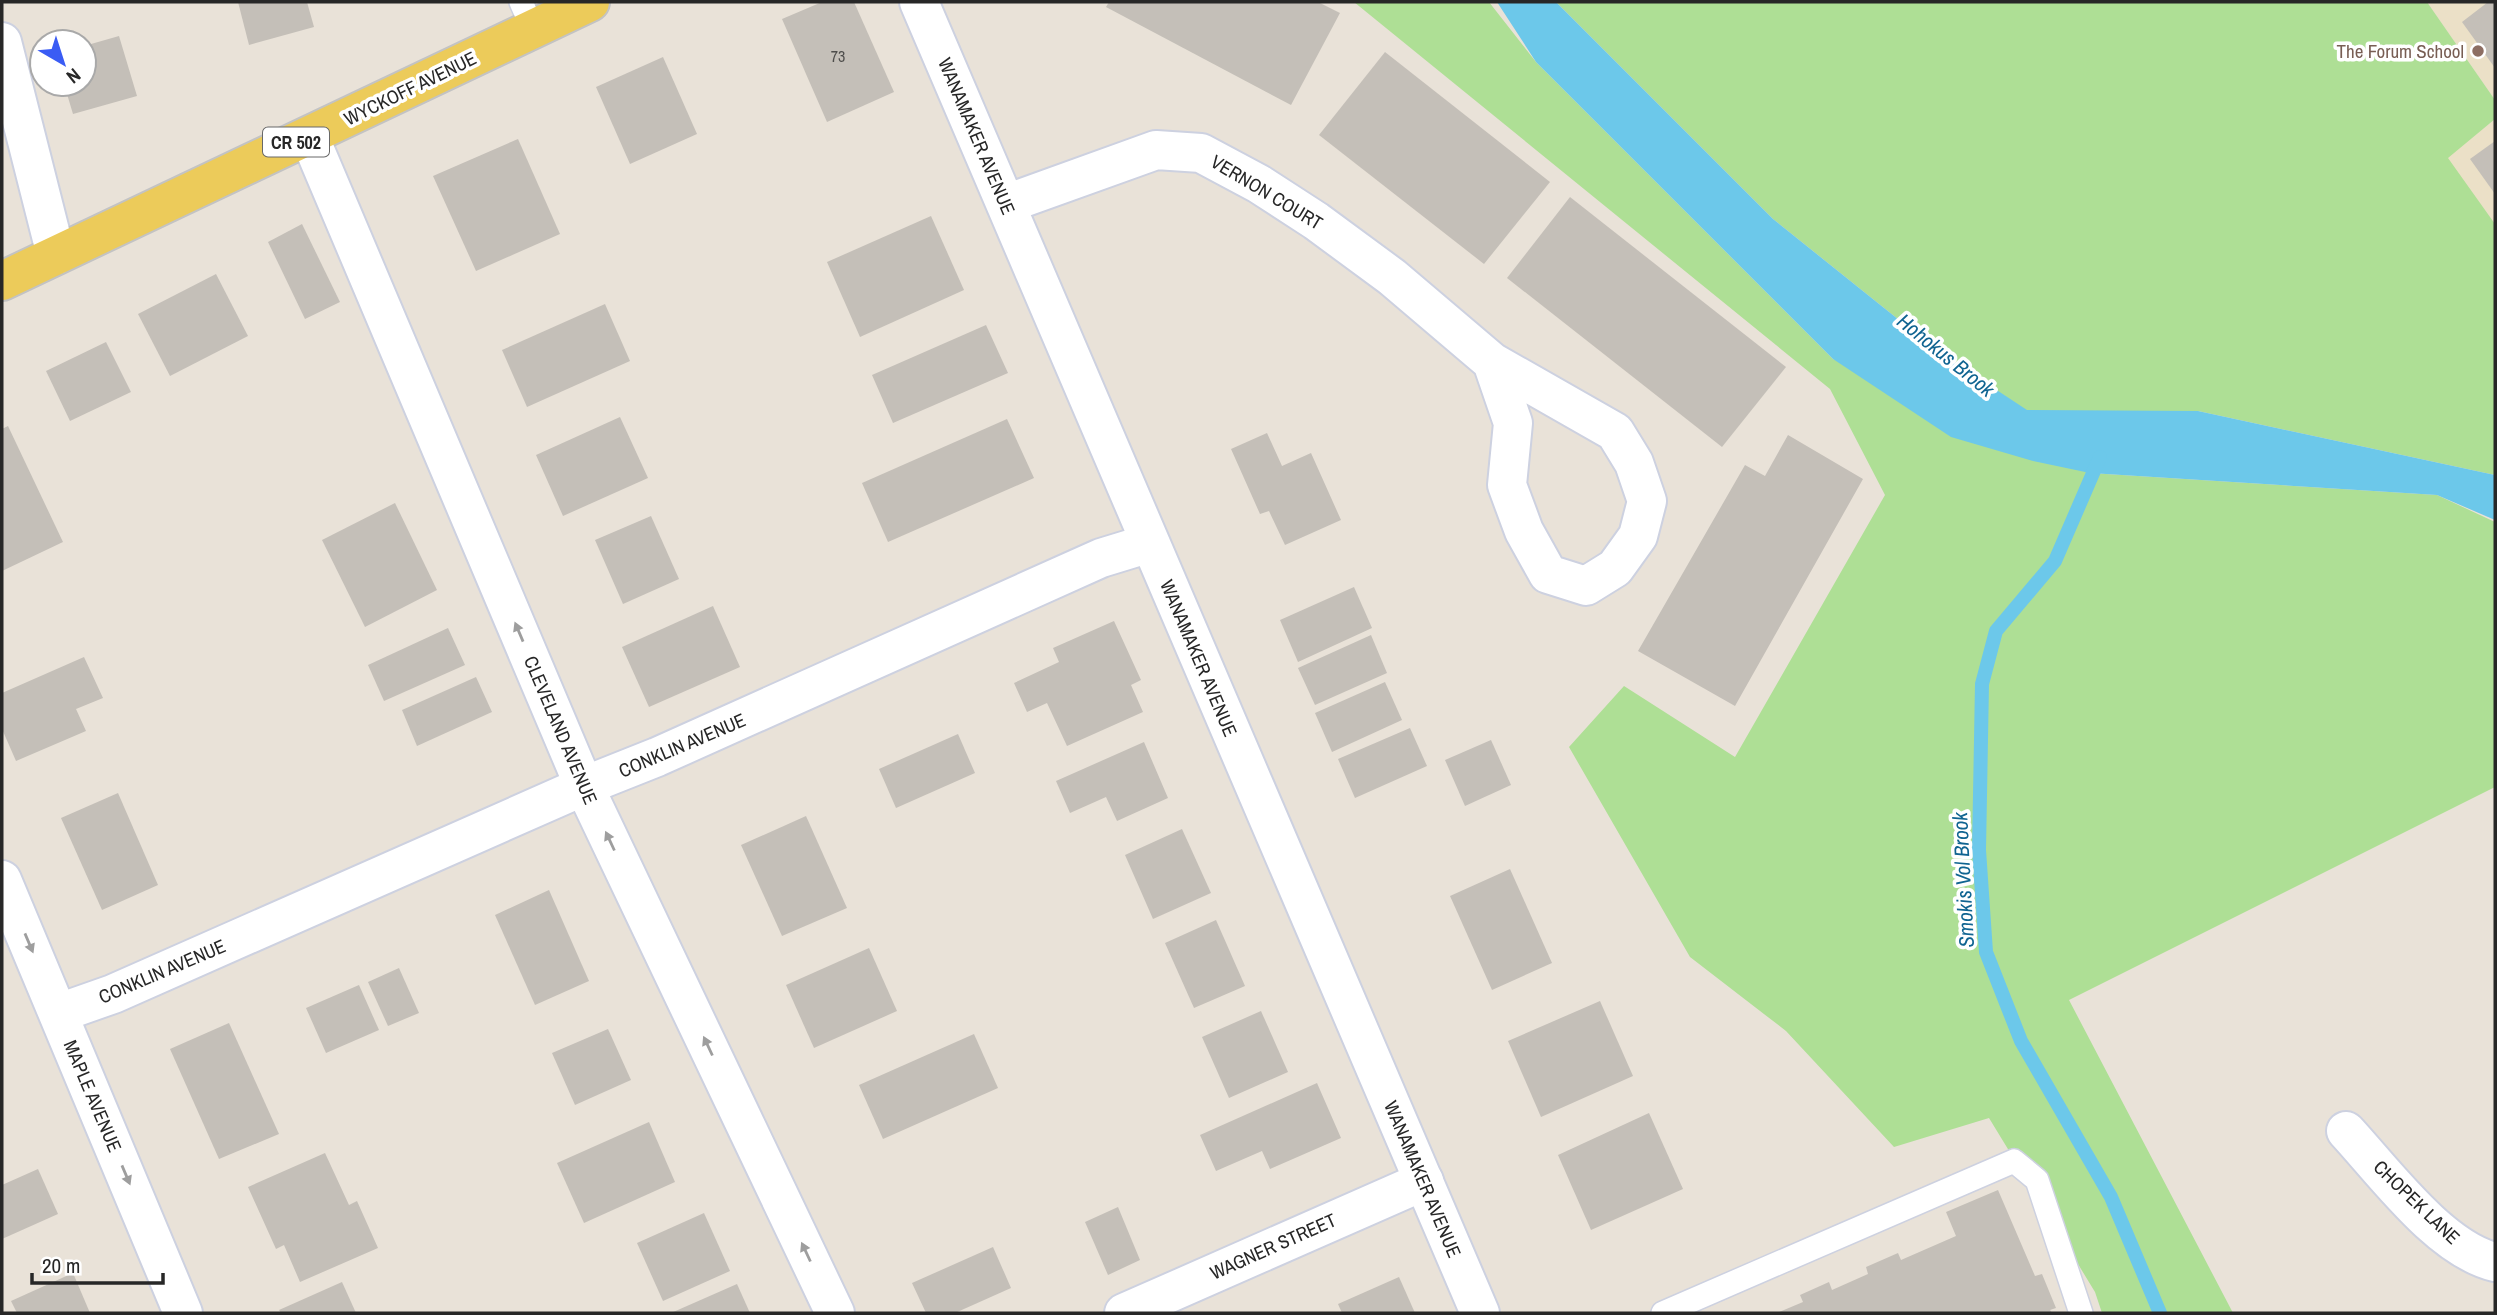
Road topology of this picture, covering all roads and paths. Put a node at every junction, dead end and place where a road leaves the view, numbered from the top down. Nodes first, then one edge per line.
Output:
1 (590, 2) edge
2 (919, 2) edge
3 (527, 15) edge
4 (2, 42) edge
5 (309, 136) junction
6 (1006, 204) junction
7 (56, 255) junction
8 (2, 281) edge
9 (1492, 362) junction
10 (1150, 543) junction
11 (584, 786) junction
12 (2, 880) edge
13 (58, 1013) junction
14 (2346, 1131) dead end
15 (1424, 1181) junction
16 (2495, 1262) edge
17 (183, 1313) edge
18 (835, 1313) edge
19 (1124, 1313) edge
20 (1480, 1313) edge
21 (1663, 1313) edge
22 (2081, 1313) edge

1 - 3 main road, WYCKOFF AVENUE / CR 502
2 - 6 street, WANAMAKER AVENUE
3 - 5 main road, WYCKOFF AVENUE / CR 502
4 - 7 street
5 - 7 main road, WYCKOFF AVENUE / CR 502
11 -> 5 street, CLEVELAND AVENUE
6 - 9 street, VERNON COURT
6 - 10 street, WANAMAKER AVENUE
7 - 8 main road, WYCKOFF AVENUE / CR 502
9 - 9 street, VERNON COURT
10 - 11 street, CONKLIN AVENUE
10 - 15 street, WANAMAKER AVENUE
11 - 13 street, CONKLIN AVENUE
18 -> 11 street, CLEVELAND AVENUE
12 -> 13 street, MAPLE AVENUE
13 -> 17 street, MAPLE AVENUE
14 - 16 street, CHOPEK LANE
15 - 19 street, WAGNER STREET
15 - 20 street, WANAMAKER AVENUE
21 - 22 lane

